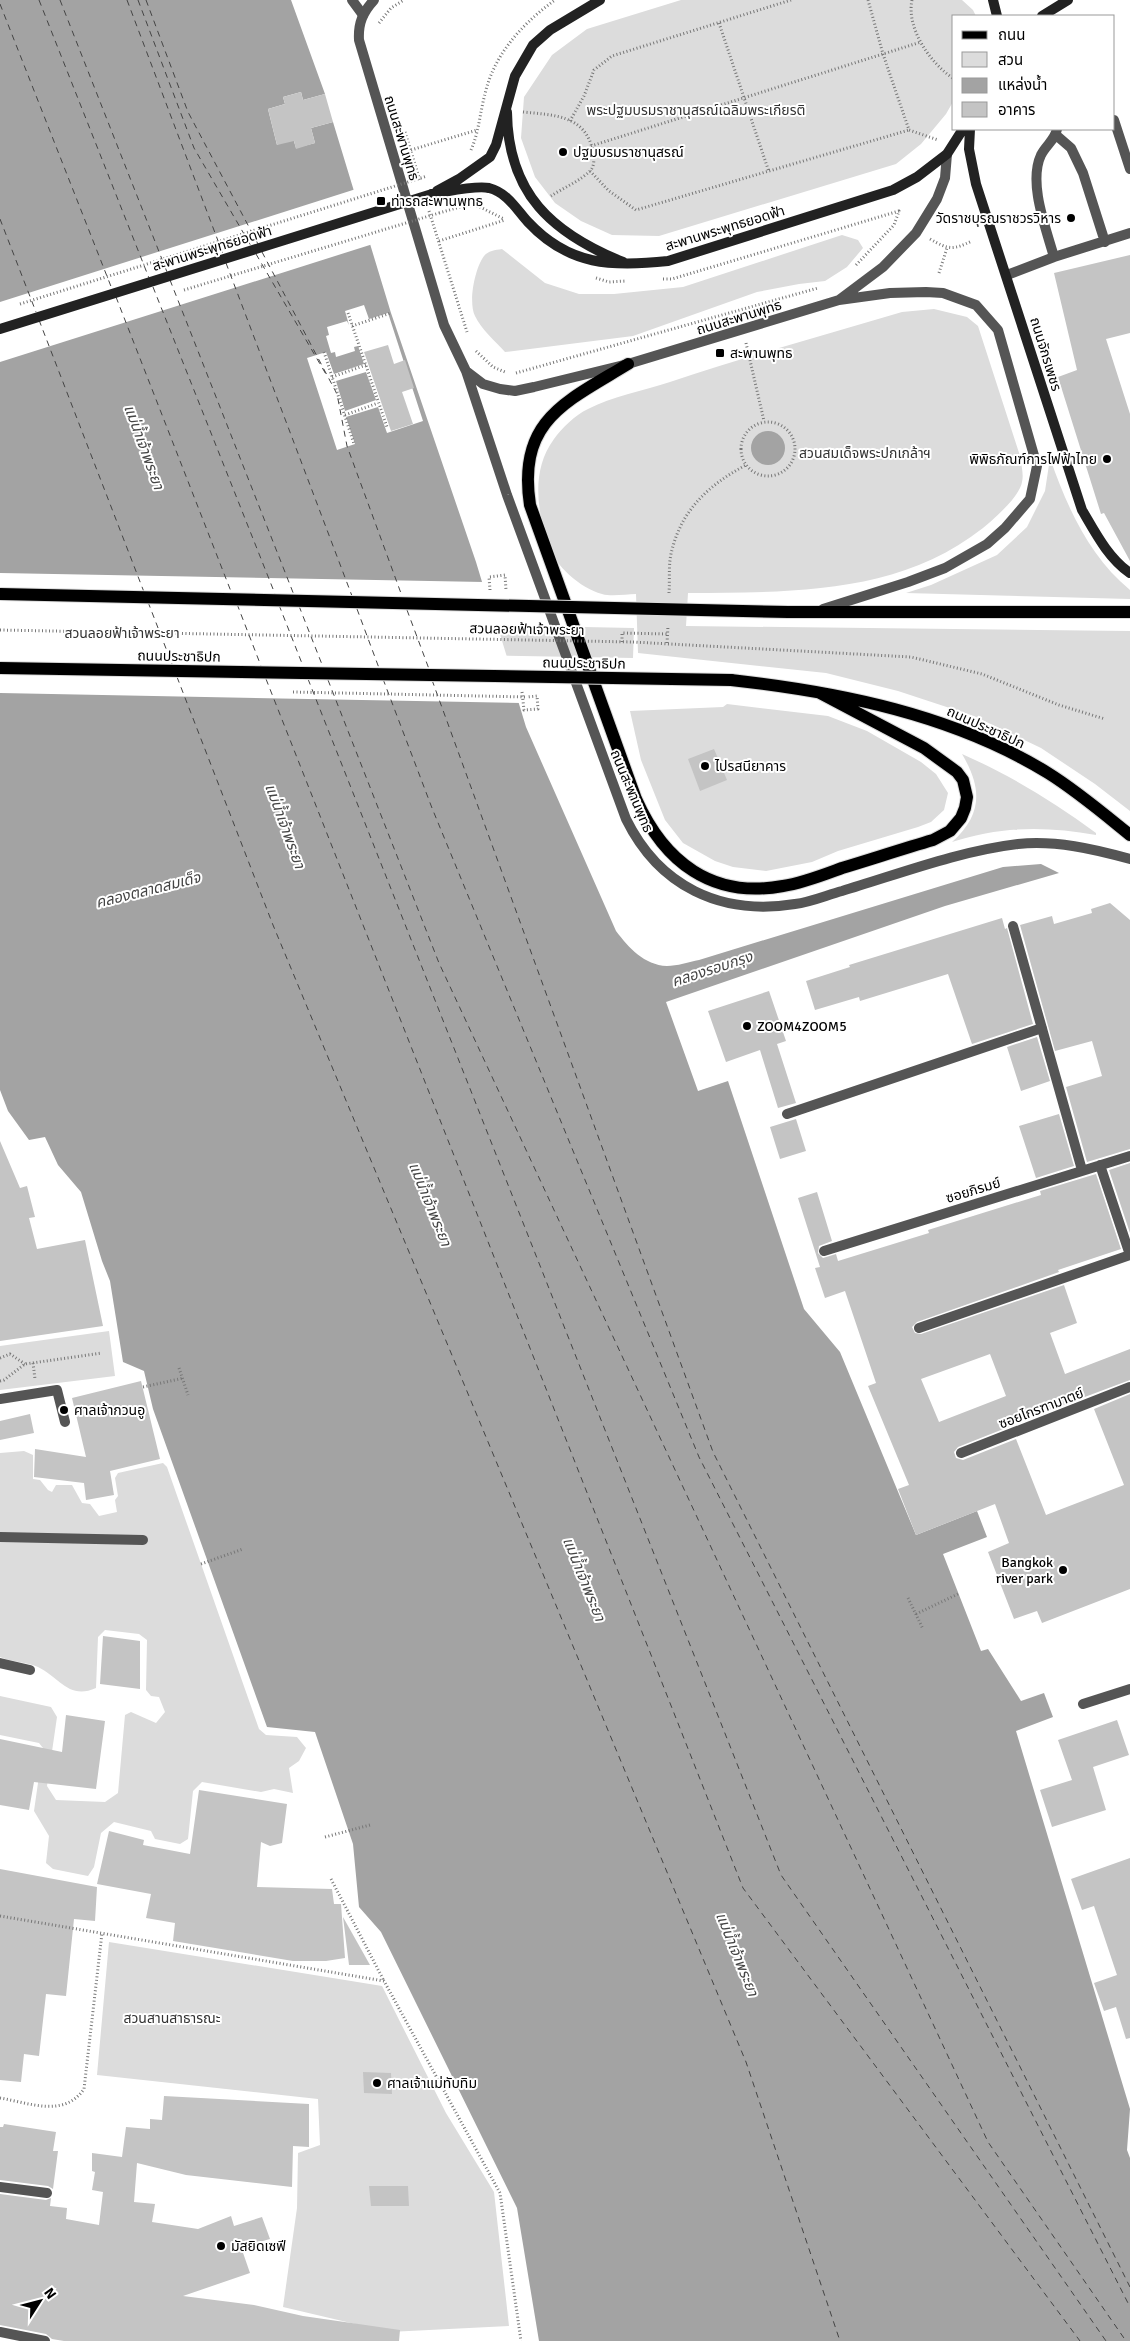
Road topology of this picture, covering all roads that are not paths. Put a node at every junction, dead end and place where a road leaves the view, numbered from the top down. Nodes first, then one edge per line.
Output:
1 (352, 0) edge
2 (374, 0) edge
3 (600, 0) edge
4 (993, 0) edge
5 (1068, 0) edge
6 (363, 15) junction
7 (997, 15) edge
8 (1044, 15) edge
9 (508, 99) junction
10 (1115, 123) edge
11 (962, 130) edge
12 (970, 130) edge
13 (1056, 132) edge
14 (950, 150) junction
15 (1130, 169) edge
16 (432, 194) junction
17 (1130, 233) edge
18 (1105, 242) junction
19 (1054, 256) junction
20 (630, 265) junction
21 (1007, 275) junction
22 (839, 300) junction
23 (0, 329) edge
24 (628, 364) junction
25 (466, 371) junction
26 (1130, 574) edge
27 (0, 594) edge
28 (813, 612) junction
29 (1130, 612) edge
30 (0, 668) edge
31 (820, 693) junction
32 (1130, 835) edge
33 (1130, 859) edge
34 (1013, 926) dead end
35 (1042, 1028) junction
36 (787, 1114) dead end
37 (1130, 1156) edge
38 (1100, 1165) junction
39 (1082, 1170) junction
40 (824, 1251) dead end
41 (1130, 1255) edge
42 (919, 1328) dead end
43 (1130, 1387) edge
44 (0, 1399) edge
45 (65, 1422) dead end
46 (961, 1453) dead end
47 (0, 1536) edge
48 (143, 1540) dead end
49 (0, 1663) edge
50 (30, 1670) dead end
51 (1130, 1689) edge
52 (1083, 1704) dead end
53 (0, 2187) edge
54 (47, 2193) dead end
55 (0, 2332) edge
56 (45, 2341) edge

1 - 6 street
2 - 6 street
3 - 9 main road, สะพานพระพุทธยอดฟ้า
4 - 7 main road
5 - 8 main road
6 - 25 street, ถนนสะพานพุทธ
9 - 16 main road, สะพานพระพุทธยอดฟ้า
9 - 20 main road
10 - 15 street
11 - 14 main road
12 - 21 main road, ถนนจักรเพชร
13 - 18 street
13 - 19 street
14 - 20 main road, สะพานพระพุทธยอดฟ้า
14 - 22 street, ถนนสะพานพุทธ
16 - 20 main road, สะพานพระพุทธยอดฟ้า
16 - 23 main road, สะพานพระพุทธยอดฟ้า, bridge
17 - 18 street
18 - 19 street
19 - 21 street
21 - 26 main road, ถนนจักรเพชร
22 - 24 street, ถนนสะพานพุทธ
22 - 28 street
24 - 25 street, ถนนสะพานพุทธ
24 - 31 main road
25 - 33 street, ถนนสะพานพุทธ
27 - 28 main road, bridge
28 - 29 main road
30 - 31 main road, ถนนประชาธิปก, bridge
31 - 32 main road, ถนนประชาธิปก
34 - 35 street
35 - 36 street
35 - 39 street
37 - 38 street, ซอยภิรมย์
38 - 39 street, ซอยภิรมย์
38 - 41 street
39 - 40 street, ซอยภิรมย์
41 - 42 street
43 - 46 street, ซอยไกรฑามาตย์
44 - 45 street
47 - 48 street
49 - 50 street
51 - 52 street
53 - 54 street
55 - 56 street

